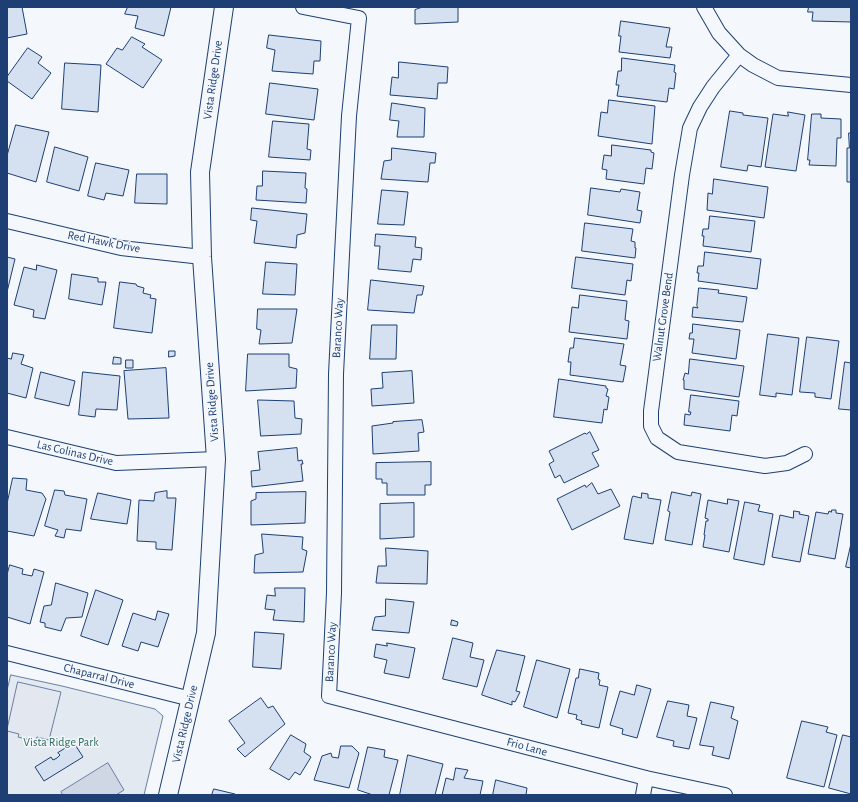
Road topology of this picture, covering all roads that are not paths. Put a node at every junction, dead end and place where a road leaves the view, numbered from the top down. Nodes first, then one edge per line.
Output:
1 (224, 7) edge
2 (303, 7) edge
3 (704, 7) edge
4 (739, 55) junction
5 (851, 85) edge
6 (7, 221) edge
7 (202, 257) junction
8 (7, 437) edge
9 (805, 454) dead end
10 (216, 459) junction
11 (7, 653) edge
12 (329, 696) joint
13 (191, 699) junction
14 (646, 778) junction
15 (168, 795) edge
16 (642, 795) edge
17 (725, 795) edge

1 - 7 street, Vista Ridge Drive
2 - 12 street, Baranco Way
3 - 4 street
4 - 5 street
4 - 9 street, Walnut Grove Bend
6 - 7 street, Red Hawk Drive
7 - 10 street, Vista Ridge Drive
8 - 10 street, Las Colinas Drive
10 - 13 street, Vista Ridge Drive
11 - 13 street, Chaparral Drive
12 - 14 street, Frio Lane
13 - 15 street, Vista Ridge Drive
14 - 16 street
14 - 17 street, Frio Lane

